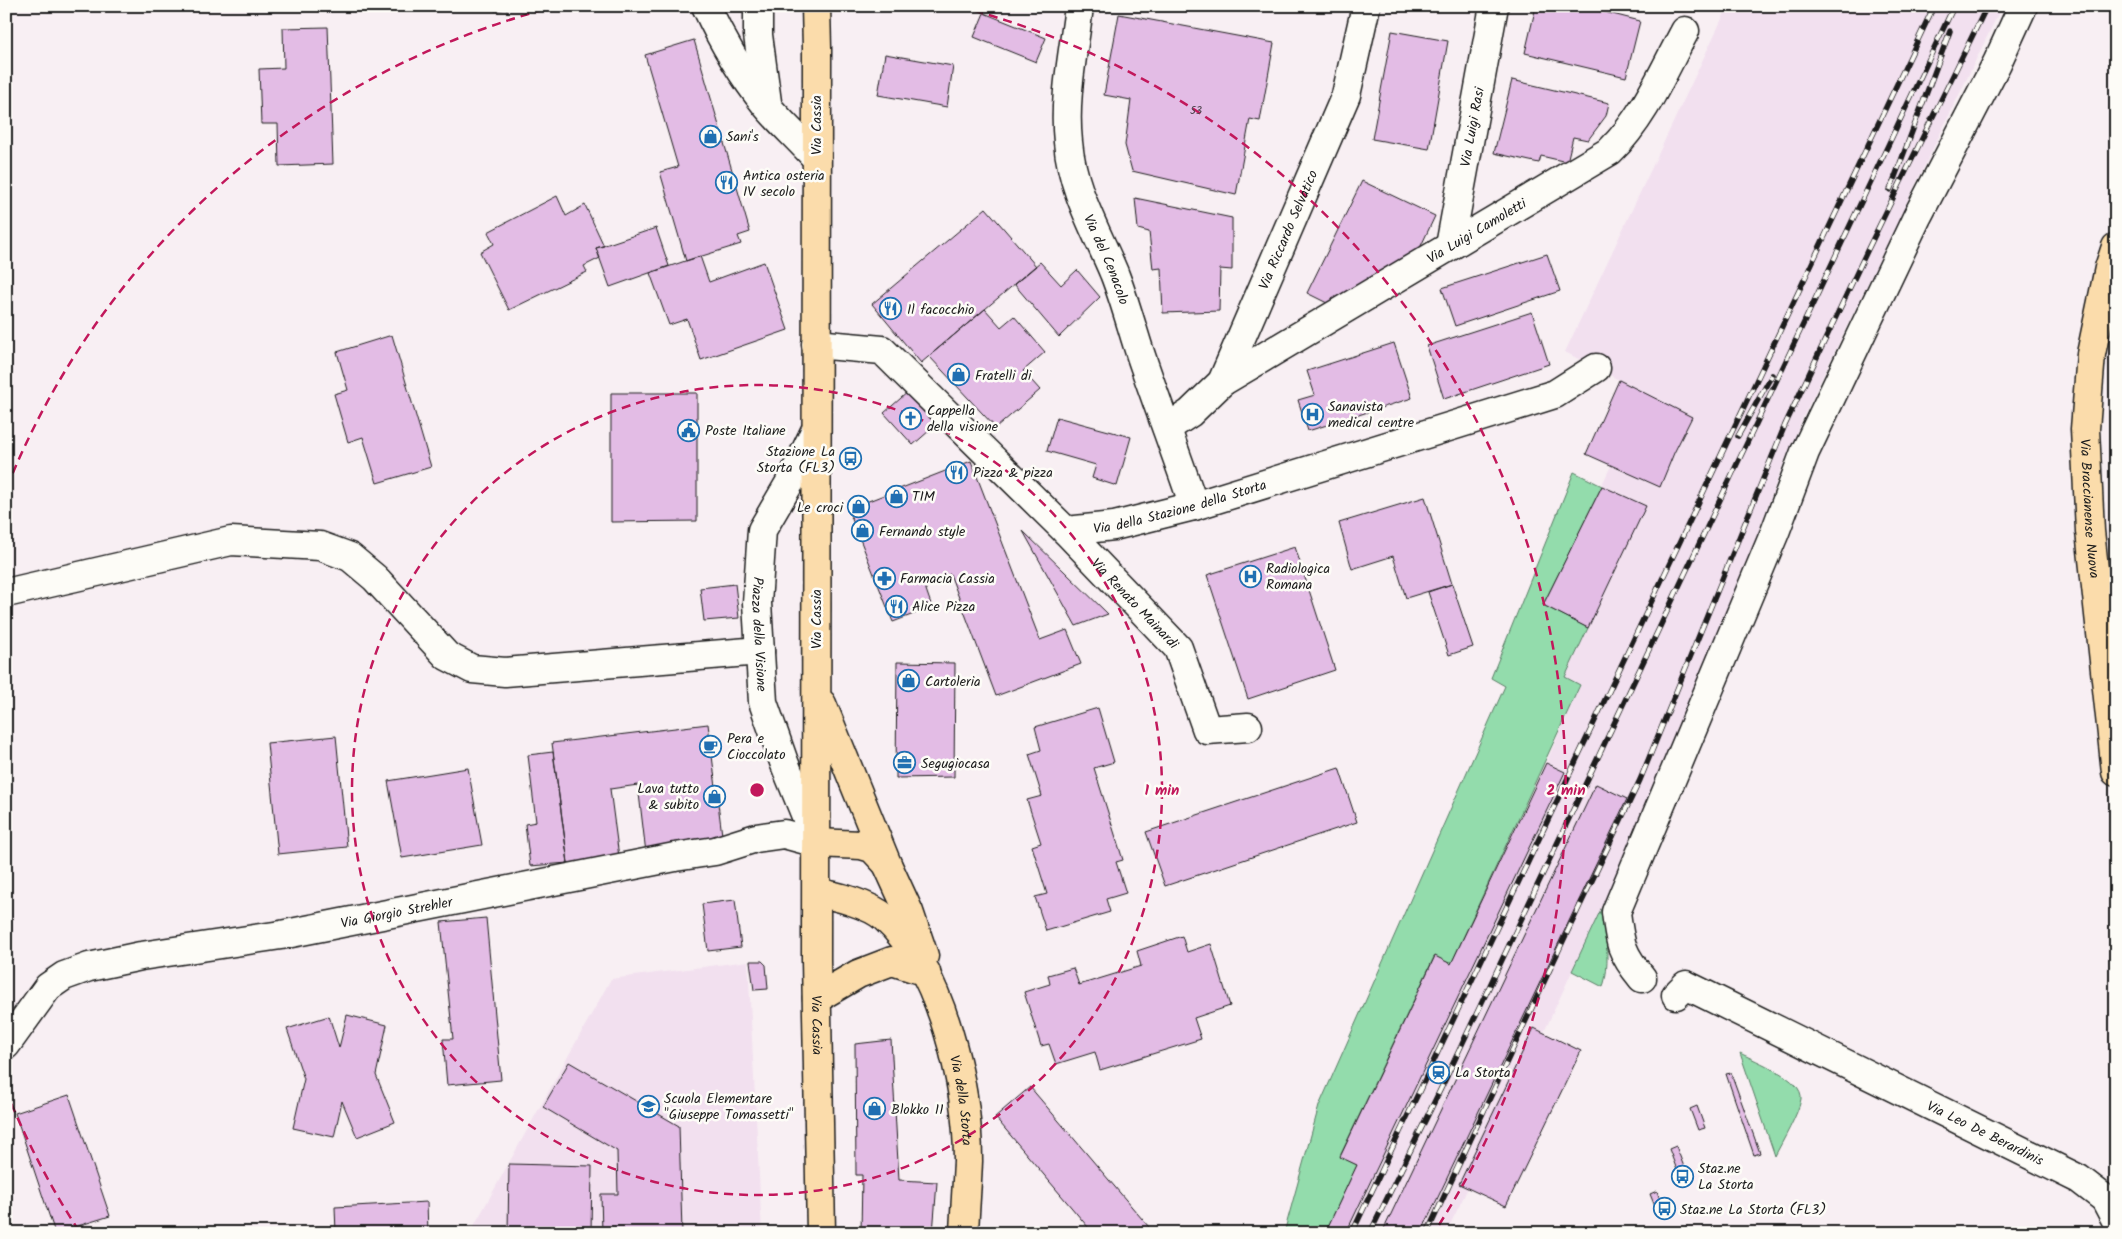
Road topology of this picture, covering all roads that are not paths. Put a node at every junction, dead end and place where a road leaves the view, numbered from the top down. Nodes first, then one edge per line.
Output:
1 (706, 6) edge
2 (758, 6) edge
3 (816, 6) edge
4 (1079, 6) edge
5 (1366, 6) edge
6 (1494, 6) edge
7 (2023, 6) edge
8 (1685, 31) dead end
9 (767, 106) junction
10 (816, 158) junction
11 (1450, 246) junction
12 (2116, 247) edge
13 (816, 344) junction
14 (1596, 368) dead end
15 (1222, 382) junction
16 (1167, 428) junction
17 (816, 429) junction
18 (1194, 506) junction
19 (1066, 531) junction
20 (6, 593) edge
21 (760, 651) junction
22 (816, 690) junction
23 (1248, 727) dead end
24 (2116, 772) edge
25 (817, 843) junction
26 (887, 864) junction
27 (817, 893) junction
28 (926, 972) junction
29 (1642, 978) dead end
30 (1676, 995) dead end
31 (817, 998) junction
32 (6, 1045) edge
33 (2116, 1220) edge
34 (822, 1233) edge
35 (964, 1233) edge

1 - 9 street
2 - 9 street
3 - 10 main road, Via Cassia
4 - 16 street, Via del Cenacolo
5 - 15 street, Via Riccardo Selvatico
6 - 11 street, Via Luigi Rasi
7 - 29 street
8 - 11 street, Via Luigi Camoletti
9 - 10 street
10 - 13 main road, Via Cassia
11 - 15 street, Via Luigi Camoletti
12 - 24 main road, Via Braccianense Nuova
13 - 17 main road, Via Cassia
13 - 19 street
14 - 18 street, Via della Stazione della Storta
15 - 16 street, Via Riccardo Selvatico
16 - 18 street, Via del Cenacolo
17 - 21 street, Piazza della Visione
17 - 22 main road, Via Cassia
18 - 19 street, Via della Stazione della Storta
19 - 23 street, Via Renato Mainardi
20 - 21 street
21 - 25 street, Piazza della Visione
22 - 25 main road, Via Cassia
22 - 26 main road, Via della Storta
25 - 26 main road, Via della Storta
25 - 27 main road, Via Cassia
25 - 32 street, Via Giorgio Strehler
26 - 28 main road, Via della Storta
27 - 28 main road, Via della Storta
27 - 31 main road, Via Cassia
28 - 31 main road
28 - 35 main road, Via della Storta
30 - 33 street, Via Leo De Berardinis
31 - 34 main road, Via Cassia

